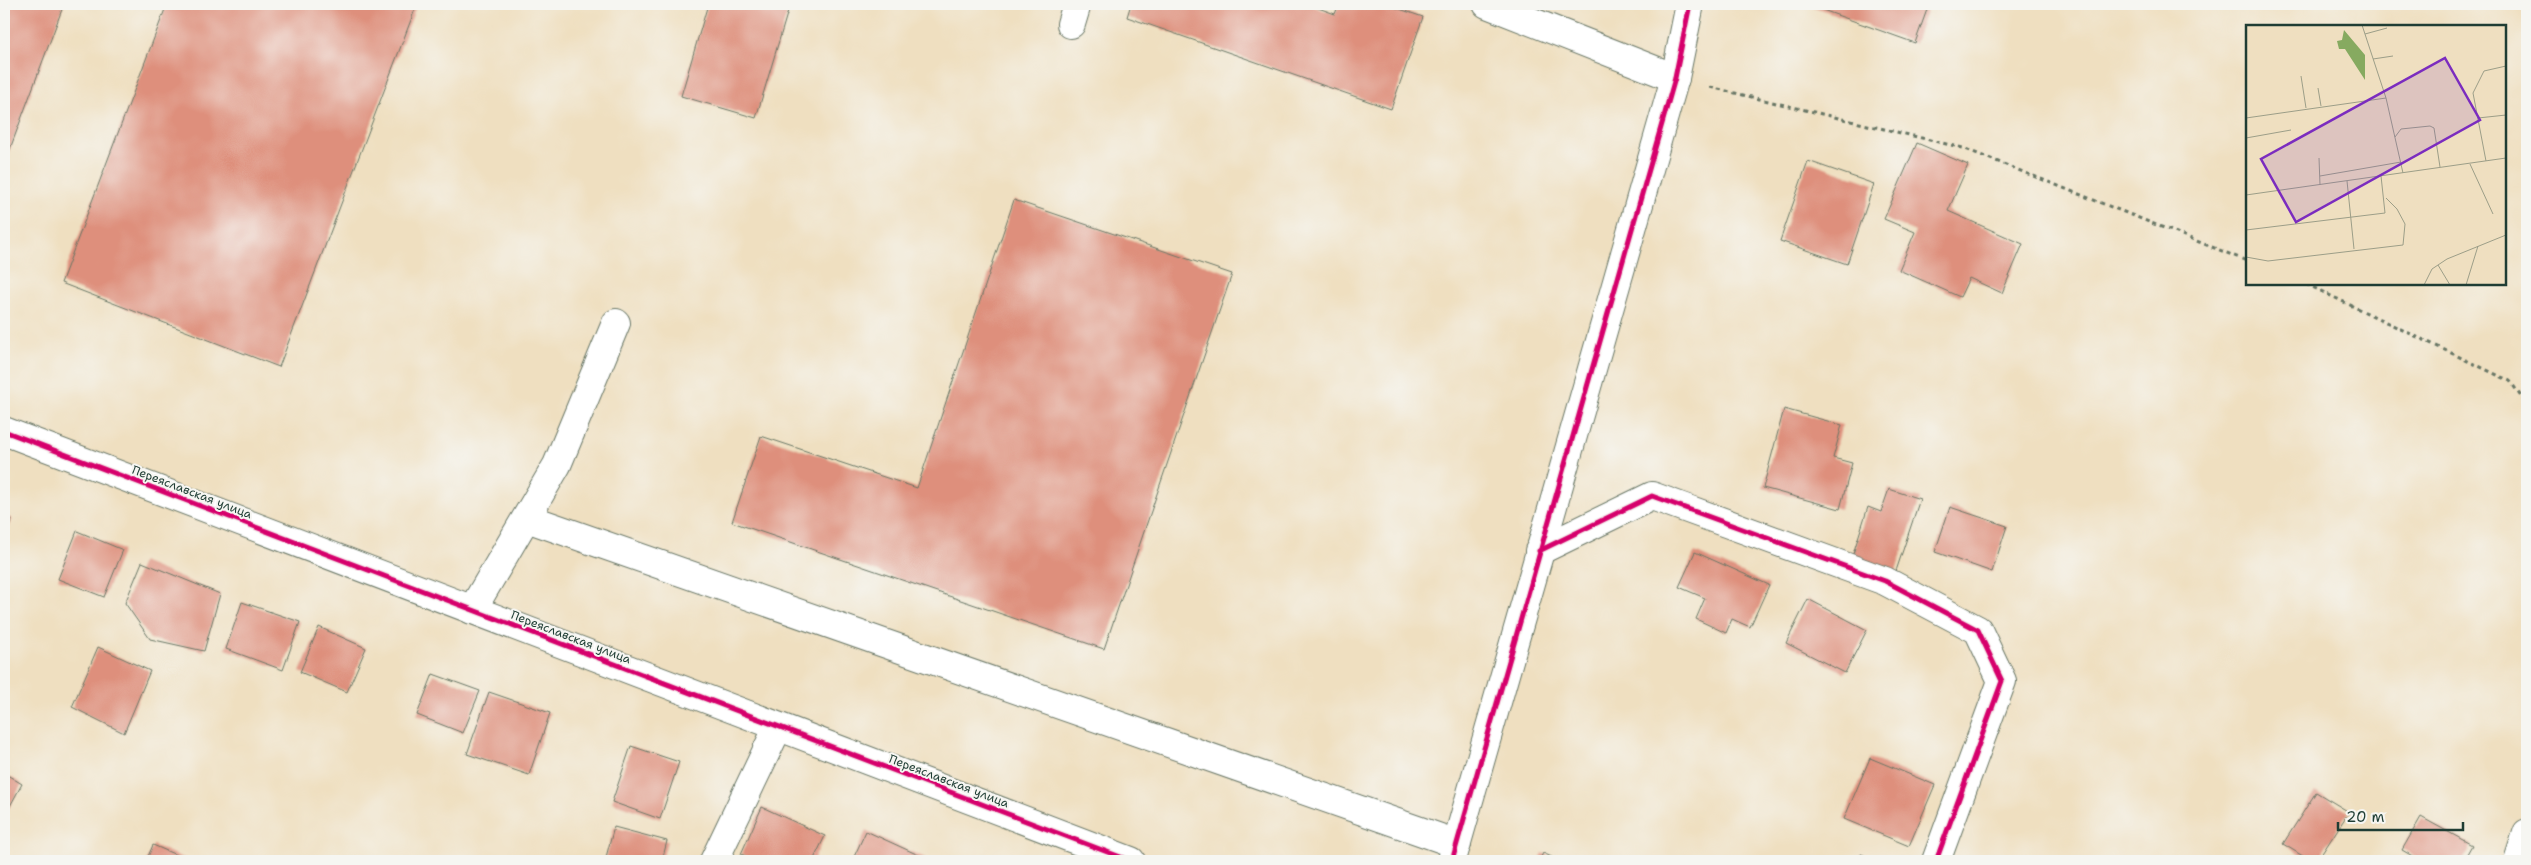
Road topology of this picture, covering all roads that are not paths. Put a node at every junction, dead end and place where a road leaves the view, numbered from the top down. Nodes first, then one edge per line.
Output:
1 (1486, 4) edge
2 (1690, 4) edge
3 (1675, 78) junction
4 (616, 323) dead end
5 (4, 431) edge
6 (526, 518) junction
7 (1539, 551) junction
8 (472, 610) junction
9 (778, 727) junction
10 (2527, 834) edge
11 (1454, 852) edge
12 (714, 861) edge
13 (1131, 861) edge
14 (1936, 861) edge
15 (2518, 861) edge

1 - 3 street
2 - 3 street
3 - 7 street
4 - 6 street
5 - 8 street, Переяславская улица
6 - 8 street
6 - 11 street
7 - 11 street
7 - 14 street
8 - 9 street, Переяславская улица
9 - 12 street
9 - 13 street, Переяславская улица
10 - 15 street

